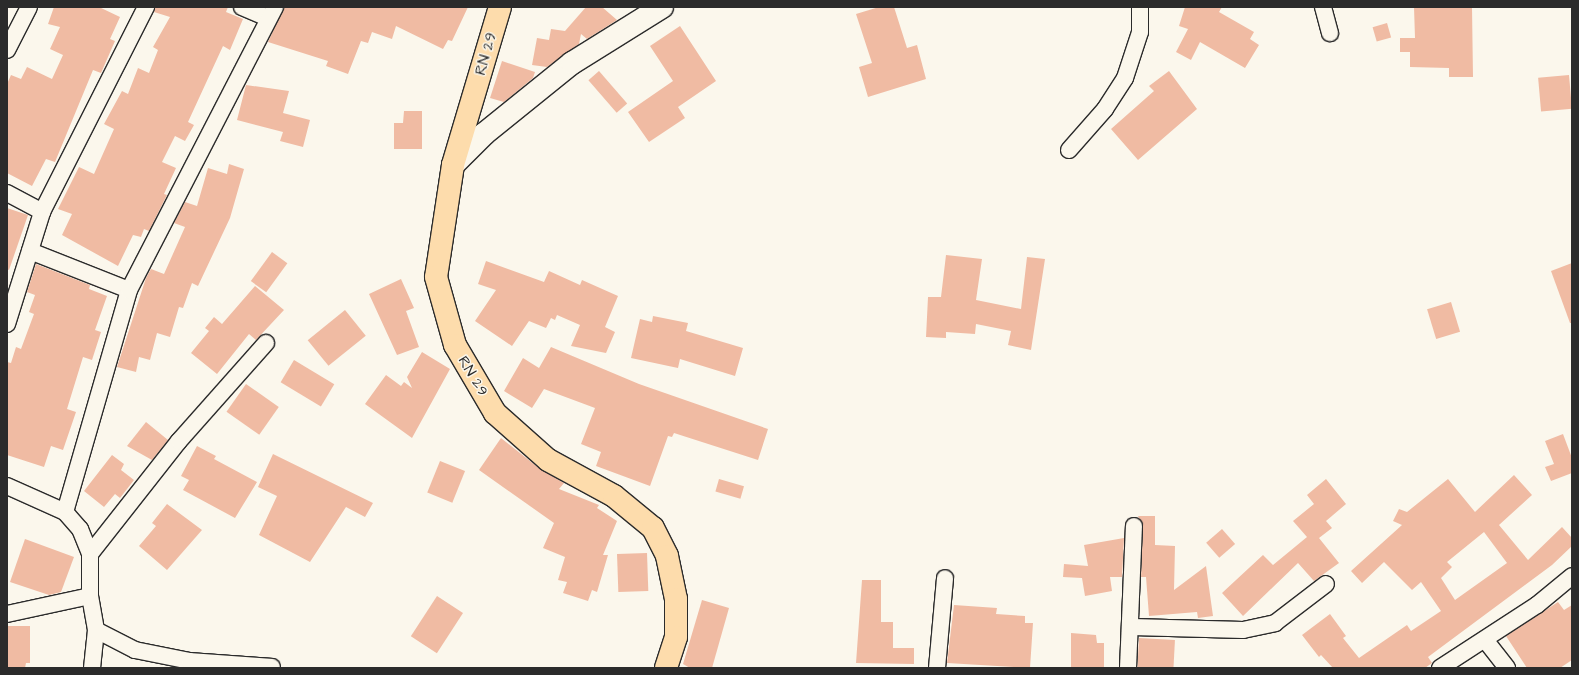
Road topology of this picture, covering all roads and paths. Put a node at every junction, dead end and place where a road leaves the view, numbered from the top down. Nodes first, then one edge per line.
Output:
1 (29, 7) edge
2 (146, 7) edge
3 (242, 7) edge
4 (500, 7) edge
5 (662, 7) edge
6 (1140, 7) edge
7 (1323, 7) edge
8 (272, 13) edge
9 (1330, 33) dead end
10 (7, 50) edge
11 (1069, 150) dead end
12 (453, 165) junction
13 (7, 194) edge
14 (42, 212) junction
15 (30, 251) junction
16 (129, 290) junction
17 (10, 306) edge
18 (7, 324) edge
19 (266, 343) dead end
20 (7, 486) edge
21 (65, 512) junction
22 (1134, 526) dead end
23 (90, 554) junction
24 (1572, 576) edge
25 (945, 578) dead end
26 (1326, 584) dead end
27 (90, 596) junction
28 (7, 614) edge
29 (1132, 627) junction
30 (96, 630) junction
31 (1486, 640) junction
32 (272, 667) dead end
33 (92, 668) edge
34 (666, 668) edge
35 (937, 668) edge
36 (1128, 668) edge
37 (1440, 668) edge
38 (1508, 668) edge

1 - 10 street
2 - 14 street
3 - 8 street
4 - 12 main road, RN 29 / RN 29
5 - 12 main road
6 - 11 street
7 - 9 street
8 - 16 street
12 - 34 main road, RN 29 / RN 29
13 - 14 street
14 - 15 street
15 - 16 street
15 - 17 street
16 - 21 street
17 - 18 street
19 - 23 street
20 - 21 street
21 - 23 street
22 - 29 street
23 - 27 street
24 - 31 street
25 - 35 street
26 - 29 street
27 - 28 street
27 - 30 street
29 - 36 street
30 - 32 street
30 - 33 street
31 - 37 street
31 - 38 street

